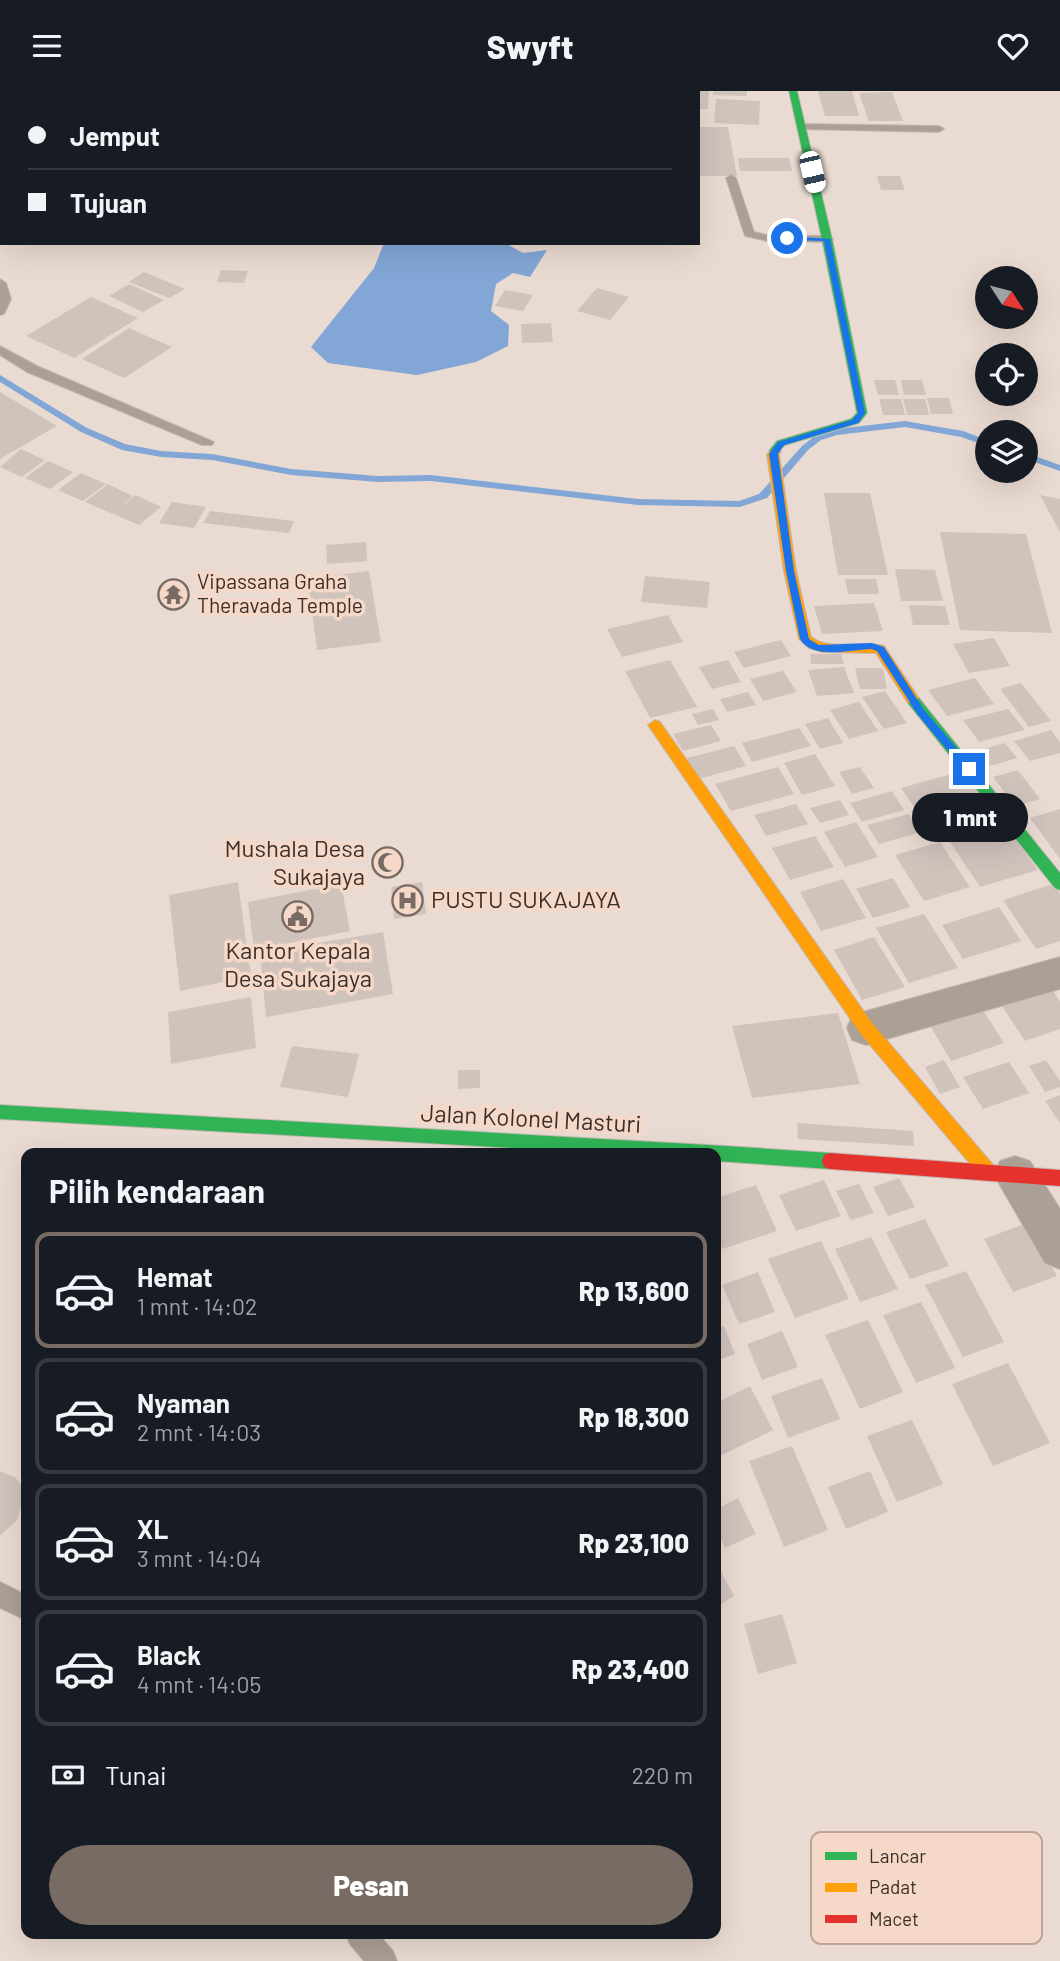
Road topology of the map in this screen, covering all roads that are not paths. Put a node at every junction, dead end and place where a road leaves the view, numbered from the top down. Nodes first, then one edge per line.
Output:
1 (793, 91) edge
2 (802, 127) junction
3 (939, 129) dead end
4 (731, 178) dead end
5 (827, 239) junction
6 (0, 283) edge
7 (0, 311) edge
8 (0, 350) edge
9 (207, 442) dead end
10 (655, 725) dead end
11 (1060, 884) edge
12 (1060, 973) edge
13 (866, 1028) junction
14 (0, 1112) edge
15 (655, 1148) edge
16 (721, 1153) edge
17 (1001, 1174) junction
18 (1060, 1178) edge
19 (1060, 1248) edge
20 (0, 1594) edge
21 (21, 1605) edge
22 (364, 1939) edge
23 (383, 1961) edge

1 - 2 street
2 - 3 lane
2 - 5 street
4 - 5 lane
5 - 11 street
6 - 7 lane
8 - 9 lane
10 - 13 street
12 - 13 street
13 - 17 street
14 - 15 street, Jalan Kolonel Masturi
16 - 17 street, Jalan Kolonel Masturi
17 - 18 street, Jalan Kolonel Masturi
17 - 19 street
20 - 21 lane
22 - 23 lane

